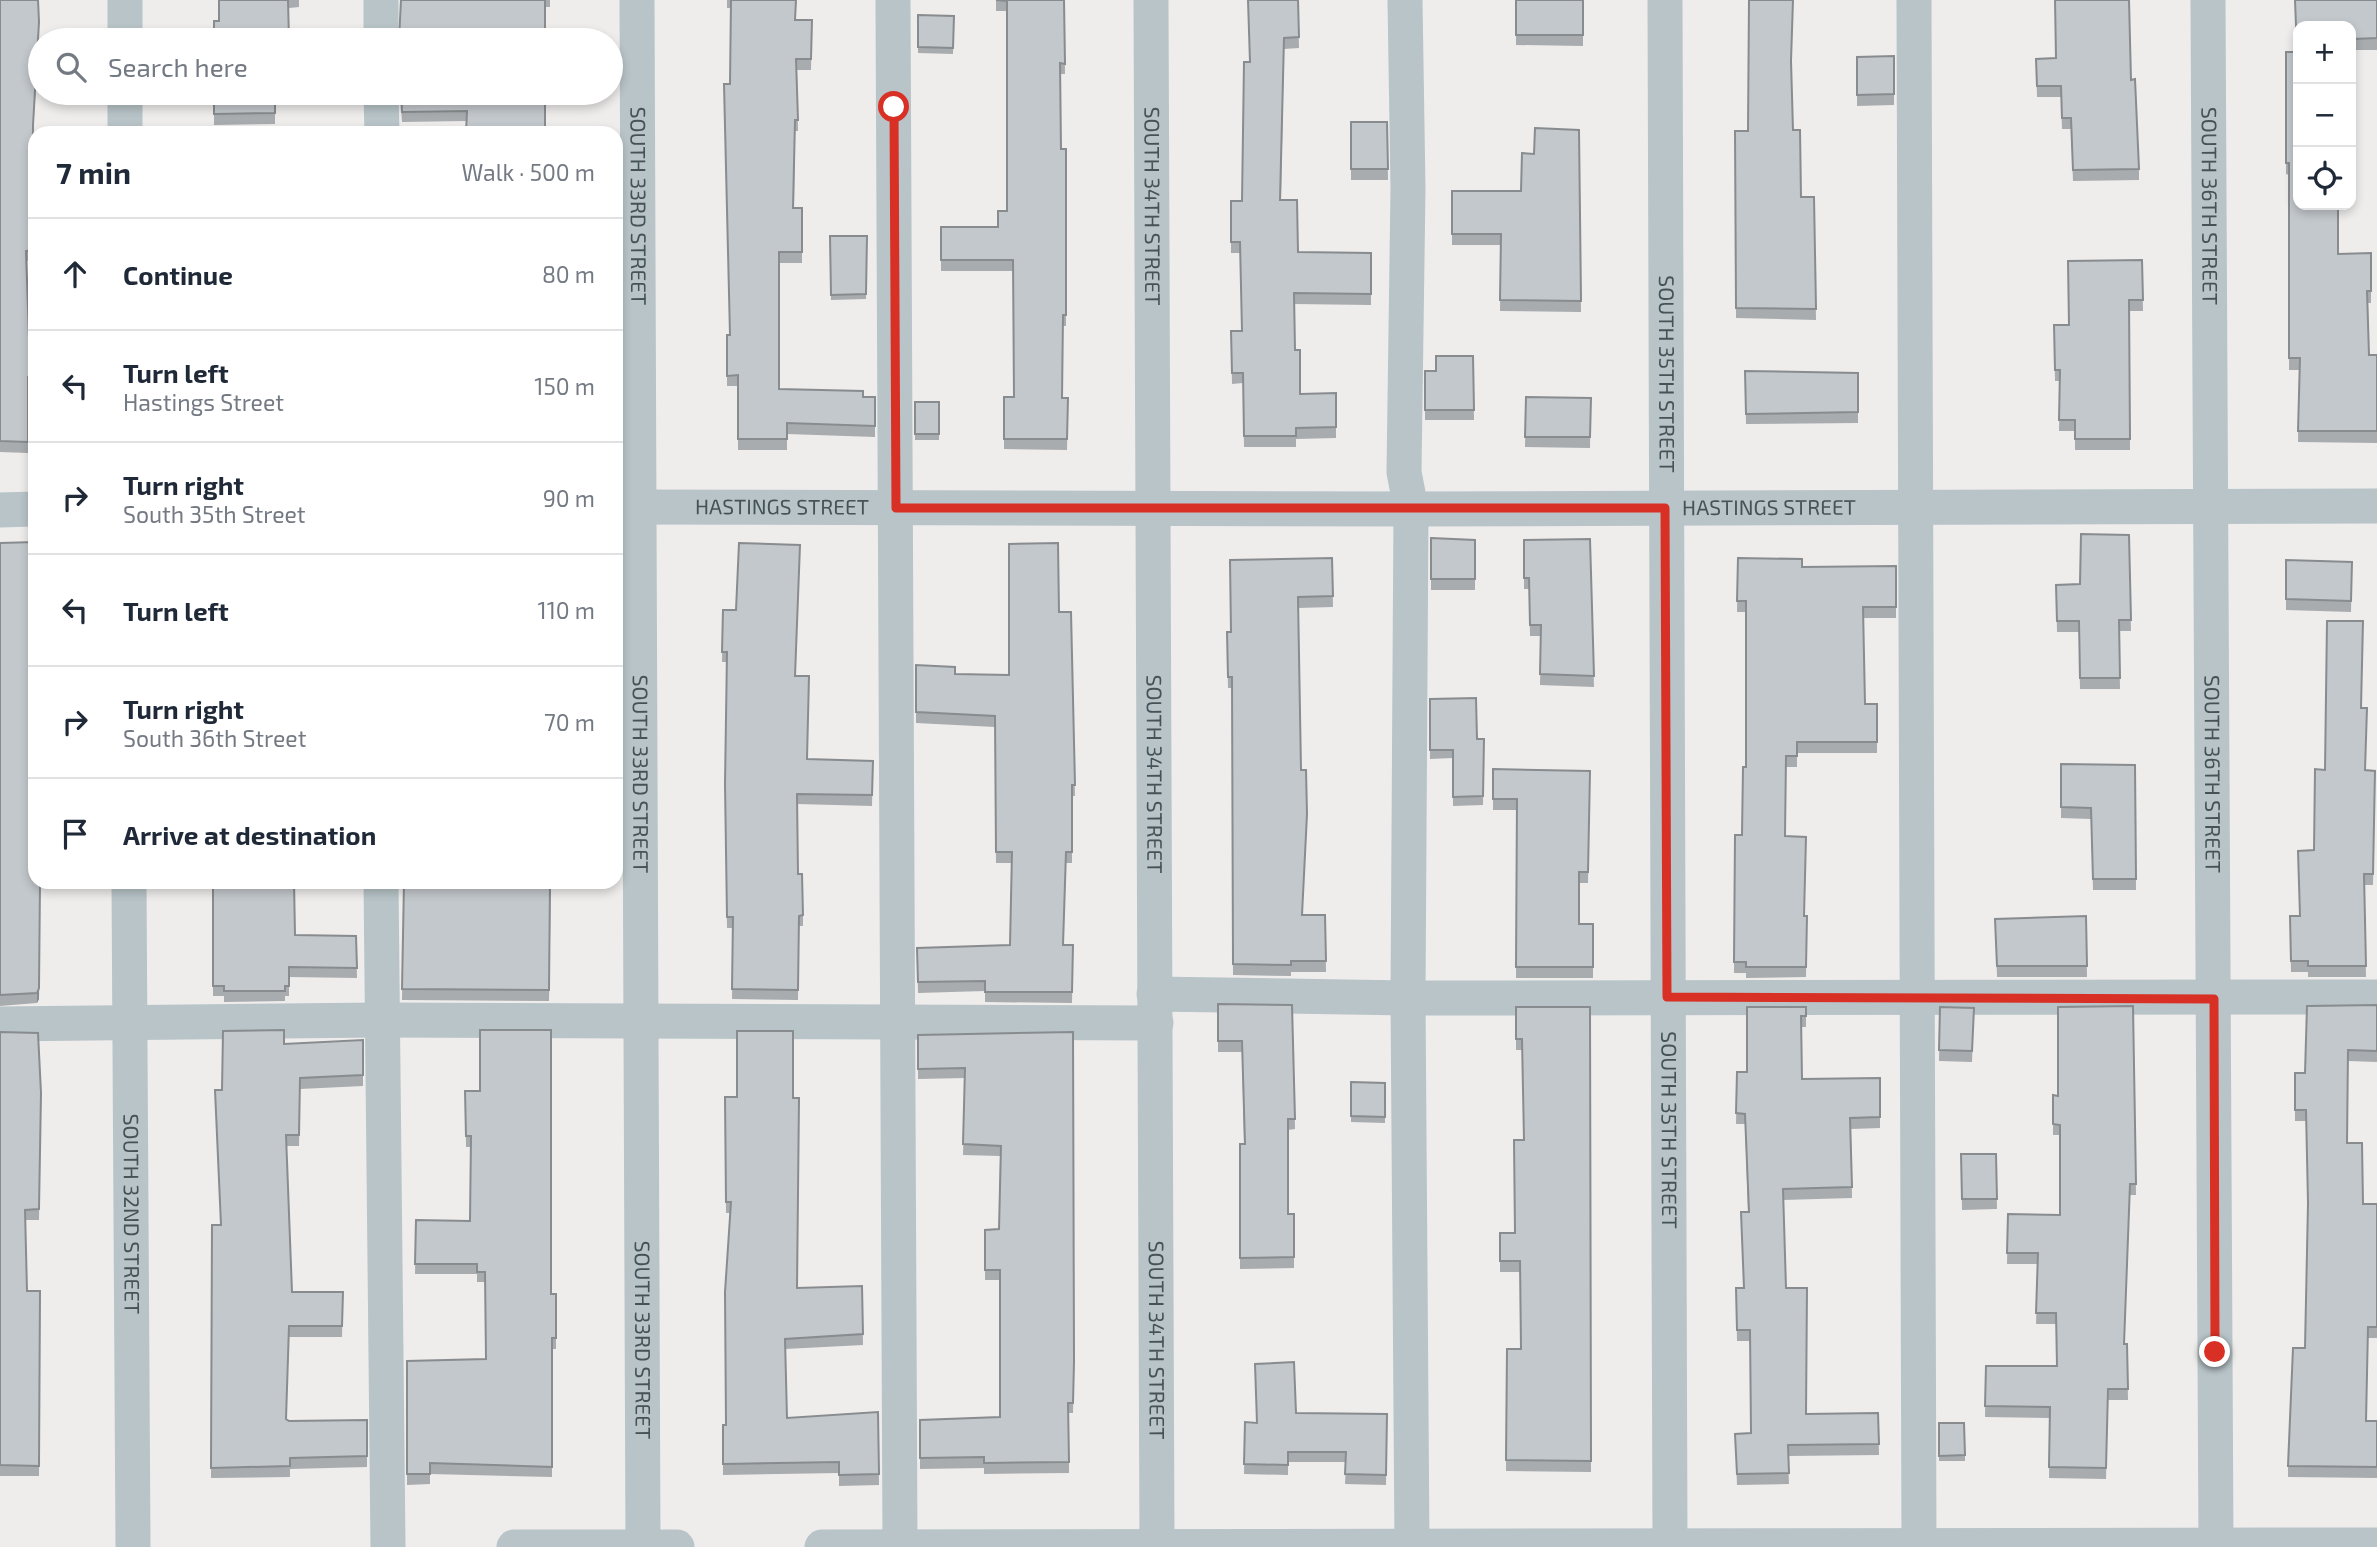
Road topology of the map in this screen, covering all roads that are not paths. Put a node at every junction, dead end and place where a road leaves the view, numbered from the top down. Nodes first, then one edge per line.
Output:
1 (125, 0) edge
2 (381, 0) edge
3 (637, 0) edge
4 (893, 0) edge
5 (1151, 0) edge
6 (1405, 0) edge
7 (1665, 0) edge
8 (1914, 0) edge
9 (2208, 0) edge
10 (125, 28) edge
11 (381, 28) edge
12 (125, 105) edge
13 (381, 105) edge
14 (125, 126) edge
15 (382, 126) edge
16 (2213, 506) junction
17 (2377, 506) edge
18 (628, 507) edge
19 (1916, 507) junction
20 (896, 508) junction
21 (1155, 508) junction
22 (1665, 508) junction
23 (28, 509) edge
24 (1411, 509) junction
25 (0, 510) edge
26 (129, 889) edge
27 (381, 889) edge
28 (1667, 997) junction
29 (2377, 997) edge
30 (1408, 998) junction
31 (1917, 998) junction
32 (2214, 999) junction
33 (1155, 1008) junction
34 (381, 1020) junction
35 (639, 1022) junction
36 (900, 1022) junction
37 (0, 1024) edge
38 (130, 1025) junction
39 (2377, 1545) edge
40 (900, 1546) edge
41 (1157, 1546) edge
42 (1412, 1546) edge
43 (1670, 1546) edge
44 (1919, 1546) edge
45 (2216, 1546) edge
46 (133, 1547) edge
47 (388, 1547) edge
48 (514, 1547) edge
49 (643, 1547) edge
50 (677, 1547) edge
51 (821, 1547) edge

1 - 10 street
2 - 11 street
3 - 18 street, SOUTH 33RD STREET
4 - 20 street
5 - 21 street, SOUTH 34TH STREET
6 - 24 street
7 - 22 street, SOUTH 35TH STREET
8 - 19 street
9 - 16 street, SOUTH 36TH STREET
12 - 14 street
13 - 15 street
16 - 17 street, HASTINGS STREET
16 - 19 street, HASTINGS STREET
16 - 32 street, SOUTH 36TH STREET
18 - 20 street, HASTINGS STREET
18 - 35 street, SOUTH 33RD STREET
19 - 22 street, HASTINGS STREET
19 - 31 street
20 - 21 street, HASTINGS STREET
20 - 36 street
21 - 24 street, HASTINGS STREET
21 - 33 street, SOUTH 34TH STREET
22 - 24 street, HASTINGS STREET
22 - 28 street, SOUTH 35TH STREET
23 - 25 street
24 - 30 street
26 - 38 street, SOUTH 32ND STREET
27 - 34 street
28 - 30 street
28 - 31 street
28 - 43 street, SOUTH 35TH STREET
29 - 32 street
30 - 33 street
30 - 42 street
31 - 32 street
31 - 44 street
32 - 45 street, SOUTH 36TH STREET
33 - 36 street
33 - 41 street, SOUTH 34TH STREET
34 - 35 street
34 - 38 street
34 - 47 street
35 - 36 street
35 - 49 street, SOUTH 33RD STREET
36 - 40 street
37 - 38 street
38 - 46 street, SOUTH 32ND STREET
39 - 45 street
40 - 41 street
40 - 51 street
41 - 42 street
42 - 43 street
43 - 44 street
44 - 45 street
48 - 49 street
49 - 50 street

